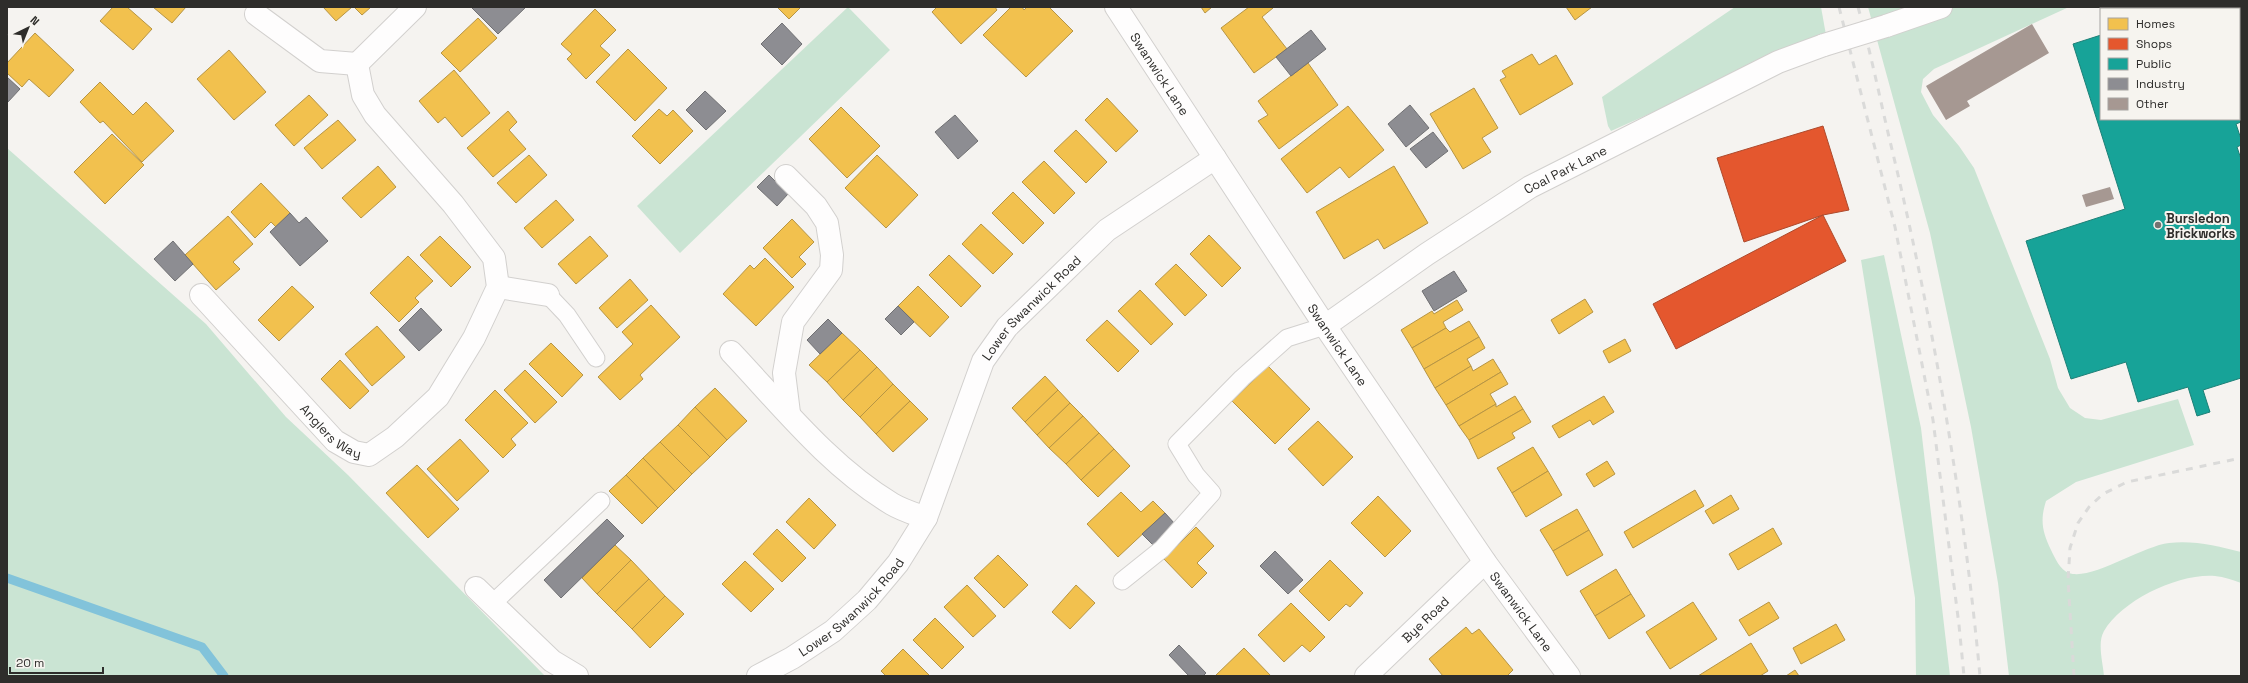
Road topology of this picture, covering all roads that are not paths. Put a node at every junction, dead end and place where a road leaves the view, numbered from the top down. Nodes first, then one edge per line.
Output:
1 (415, 7) edge
2 (1116, 7) edge
3 (1941, 7) edge
4 (256, 14) dead end
5 (357, 64) junction
6 (1215, 158) junction
7 (786, 176) dead end
8 (498, 287) junction
9 (200, 295) dead end
10 (548, 295) joint
11 (1325, 326) junction
12 (731, 352) dead end
13 (596, 358) dead end
14 (789, 413) junction
15 (600, 501) dead end
16 (926, 518) junction
17 (1485, 562) junction
18 (1122, 581) dead end
19 (476, 588) dead end
20 (494, 604) junction
21 (577, 676) edge
22 (758, 676) edge
23 (1366, 676) edge
24 (1569, 676) edge

1 - 5 street
2 - 6 street, Swanwick Lane
3 - 11 street, Coal Park Lane, bridge
4 - 5 street
5 - 8 street
6 - 11 street, Swanwick Lane
6 - 16 street, Lower Swanwick Road
7 - 14 street
8 - 9 street, Anglers Way
8 - 10 street
10 - 13 lane
11 - 17 street, Swanwick Lane
11 - 18 lane
12 - 14 street
14 - 16 street
15 - 20 lane
16 - 22 street, Lower Swanwick Road
17 - 23 street, Bye Road
17 - 24 street, Swanwick Lane
19 - 20 street
20 - 21 street

